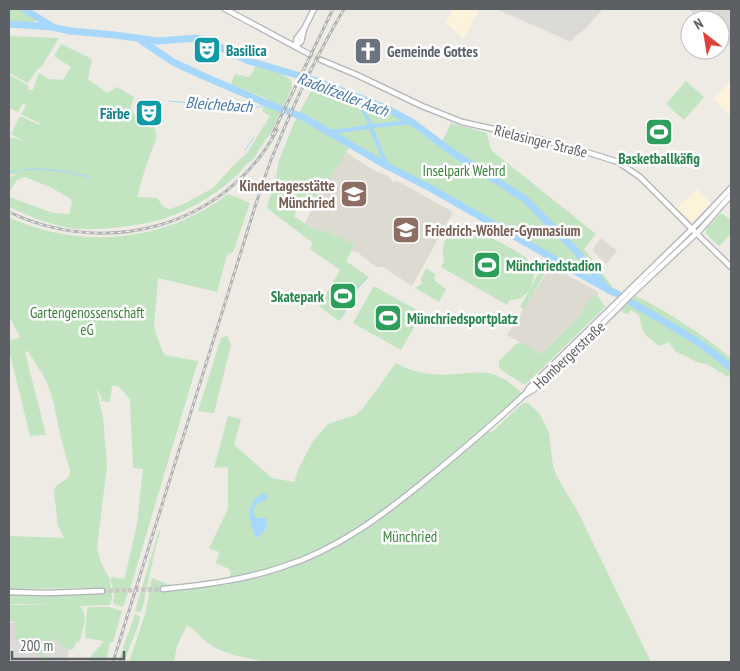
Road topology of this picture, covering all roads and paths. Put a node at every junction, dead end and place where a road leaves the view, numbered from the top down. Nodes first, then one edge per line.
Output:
1 (225, 9) edge
2 (314, 9) edge
3 (299, 40) junction
4 (285, 42) junction
5 (295, 46) junction
6 (303, 51) junction
7 (309, 54) tunnel mouth
8 (321, 60) tunnel mouth
9 (731, 188) edge
10 (731, 195) edge
11 (718, 206) junction
12 (694, 231) junction
13 (731, 267) edge
14 (163, 589) tunnel mouth
15 (102, 591) tunnel mouth
16 (9, 592) edge

1 - 4 main road
2 - 3 main road
3 - 4 main road
3 - 5 main road
3 - 6 main road
4 - 5 main road
5 - 6 main road
6 - 7 main road
8 - 12 main road, Rielasinger Straße
9 - 11 main road
10 - 11 main road
11 - 12 main road, Hombergerstraße
12 - 13 main road, Rielasinger Straße
12 - 14 main road, Hombergerstraße
15 - 16 main road

